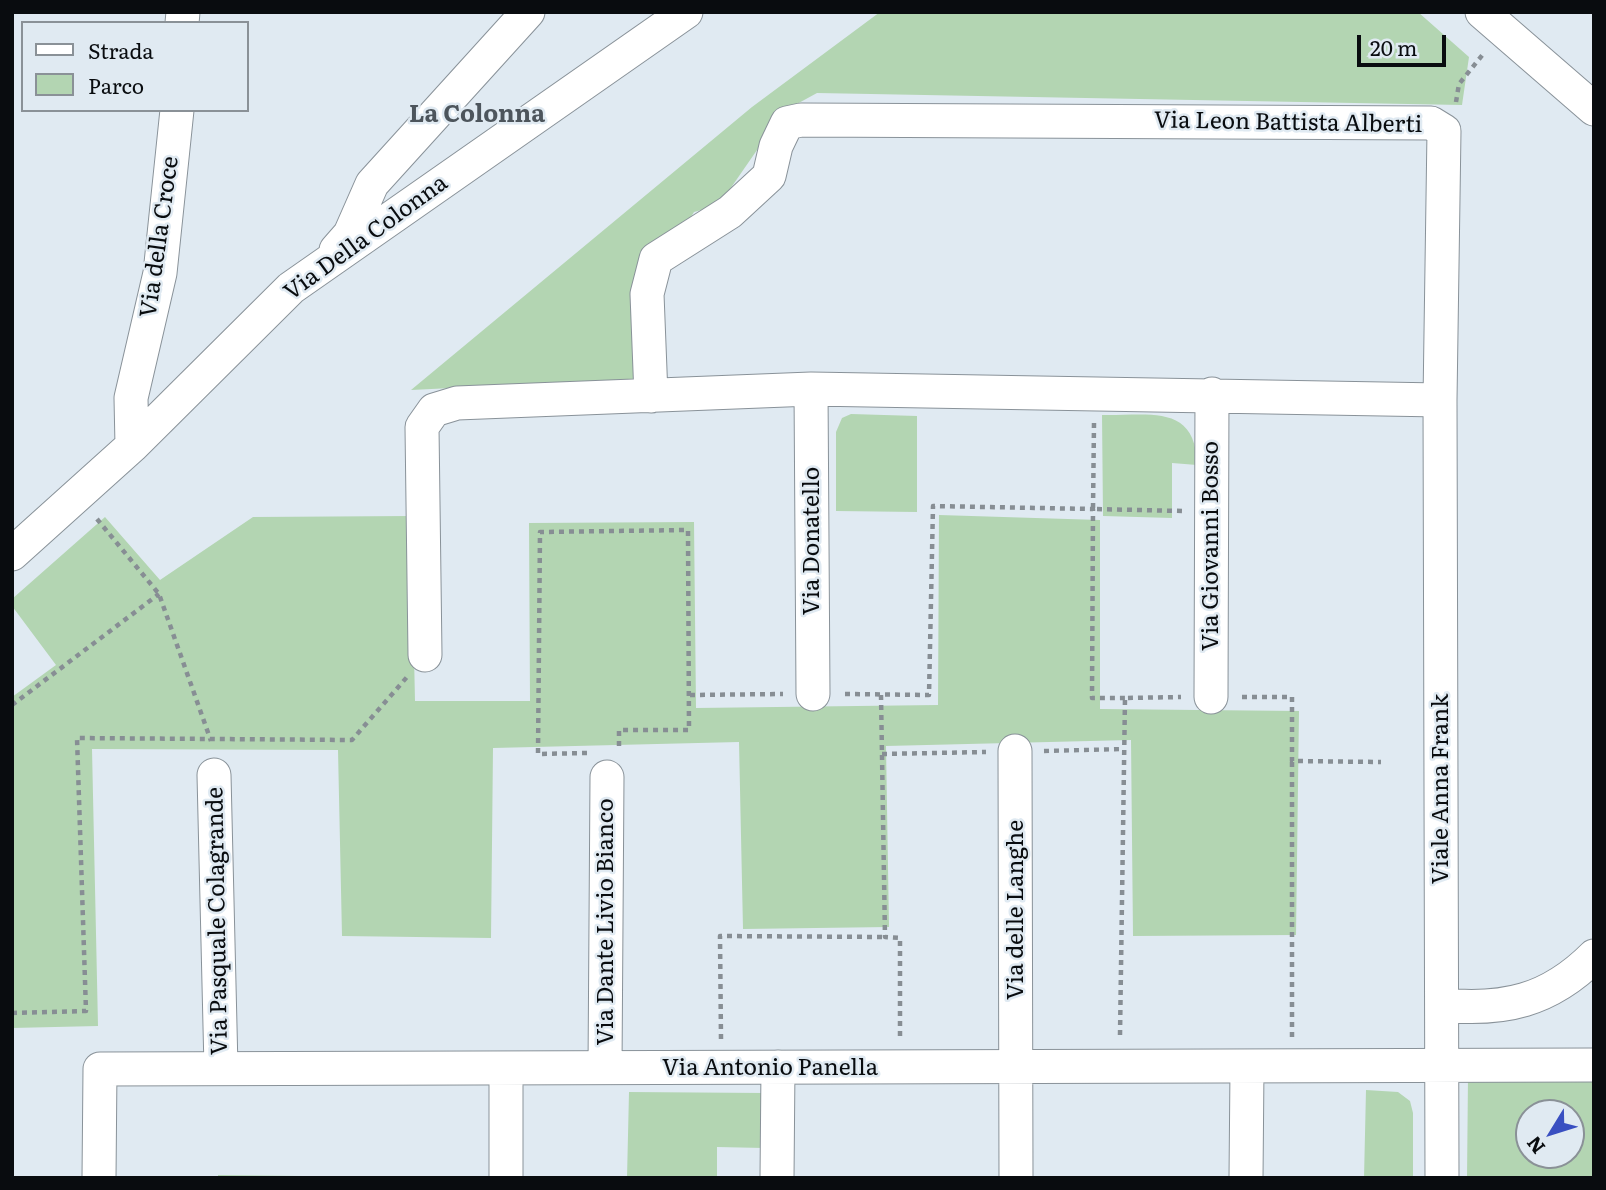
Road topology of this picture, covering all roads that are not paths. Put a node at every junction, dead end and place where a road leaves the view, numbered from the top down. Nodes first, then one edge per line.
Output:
1 (528, 12) edge
2 (686, 12) edge
3 (1492, 21) edge
4 (1594, 109) edge
5 (177, 112) edge
6 (315, 272) junction
7 (811, 389) junction
8 (1212, 394) junction
9 (651, 396) junction
10 (1440, 400) junction
11 (132, 446) junction
12 (12, 554) edge
13 (425, 655) road end
14 (813, 694) road end
15 (1211, 697) road end
16 (1015, 751) dead end
17 (601, 761) road end
18 (214, 775) road end
19 (1594, 956) edge
20 (1442, 1005) junction
21 (1441, 1064) junction
22 (1594, 1065) edge
23 (605, 1067) junction
24 (778, 1067) junction
25 (221, 1068) junction
26 (1017, 1068) junction
27 (1247, 1068) junction
28 (506, 1070) junction
29 (99, 1178) edge
30 (506, 1178) edge
31 (777, 1178) edge
32 (1016, 1178) edge
33 (1246, 1178) edge
34 (1442, 1178) edge

1 - 6 street
2 - 6 street, Via Della Colonna
3 - 4 street
5 - 11 street, Via della Croce
6 - 11 street, Via Della Colonna
7 - 8 street
7 - 9 street
7 - 14 street, Via Donatello
8 - 10 street
8 - 15 street, Via Giovanni Bosso
9 - 10 street, Via Leon Battista Alberti
9 - 13 street
10 - 20 street, Viale Anna Frank
11 - 12 street, Via Della Colonna
16 - 26 street, Via delle Langhe
17 - 23 street, Via Dante Livio Bianco
18 - 25 street, Via Pasquale Colagrande
19 - 20 street
20 - 21 street, Viale Anna Frank
21 - 22 street, Via Antonio Panella
21 - 27 street, Via Antonio Panella
21 - 34 street, Viale Anna Frank
23 - 24 street, Via Antonio Panella
23 - 28 street, Via Antonio Panella
24 - 26 street, Via Antonio Panella
24 - 31 street
25 - 28 street, Via Antonio Panella
25 - 29 street, Via Antonio Panella
26 - 27 street, Via Antonio Panella
26 - 32 street, Via delle Langhe
27 - 33 street
28 - 30 street

